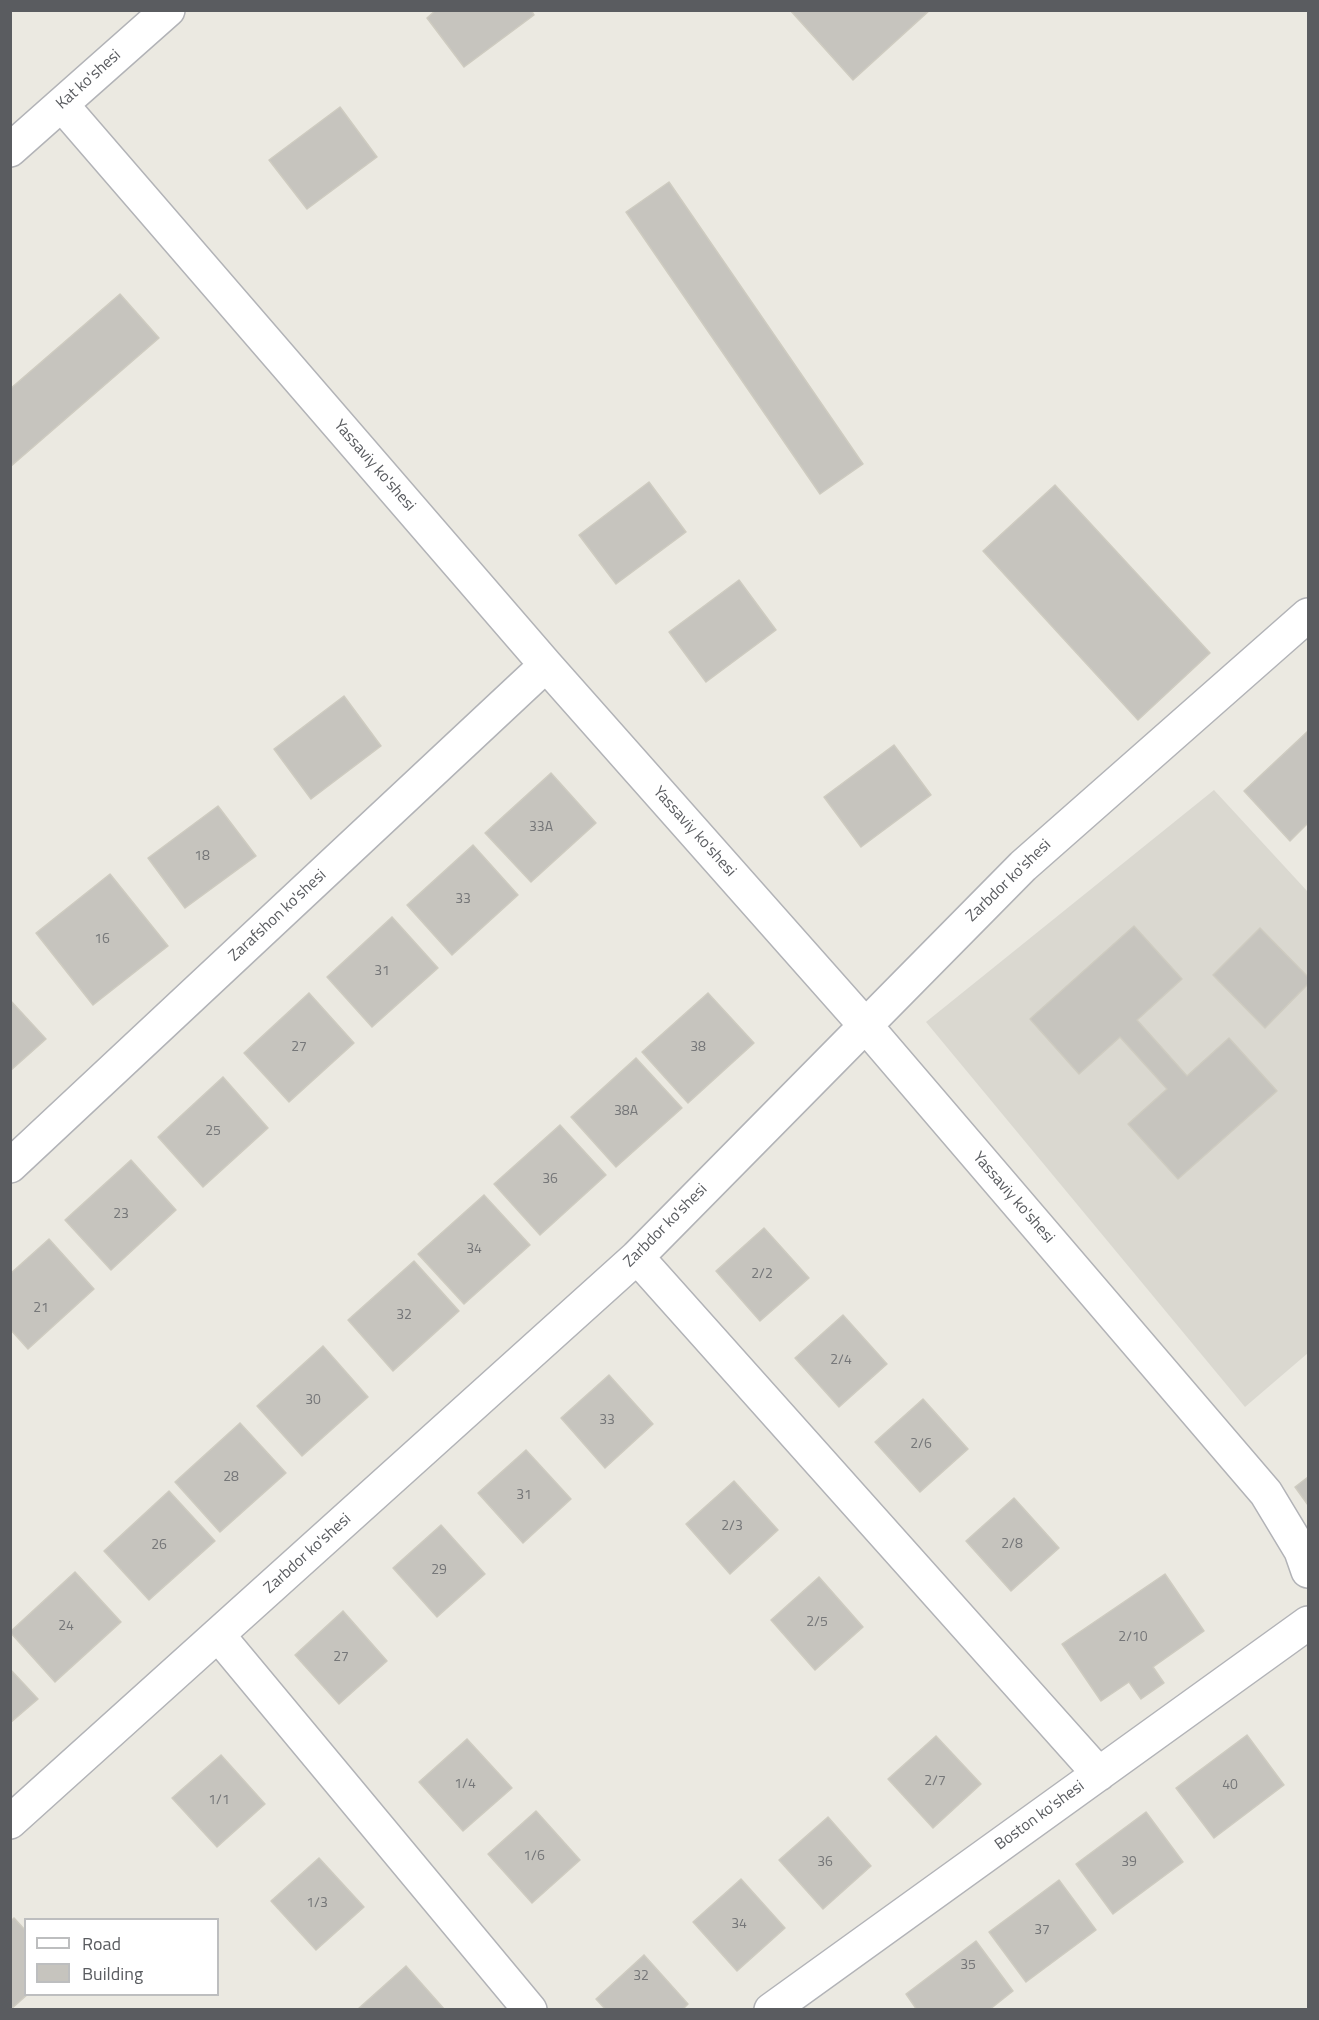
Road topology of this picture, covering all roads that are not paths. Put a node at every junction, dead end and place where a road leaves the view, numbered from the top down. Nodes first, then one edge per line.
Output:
1 (168, 10) edge
2 (62, 105) junction
3 (10, 150) edge
4 (1308, 615) edge
5 (546, 665) junction
6 (865, 1025) junction
7 (10, 1166) edge
8 (637, 1257) junction
9 (1308, 1571) edge
10 (1308, 1623) edge
11 (218, 1635) junction
12 (1099, 1774) junction
13 (10, 1822) edge
14 (530, 2010) edge
15 (771, 2010) edge

1 - 2 street, Kat ko'shesi
2 - 3 street, Kat ko'shesi
2 - 5 street, Yassaviy ko'shesi
4 - 6 street, Zarbdor ko'shesi
5 - 6 street, Yassaviy ko'shesi
5 - 7 street, Zarafshon ko'shesi
6 - 8 street, Zarbdor ko'shesi
6 - 9 street, Yassaviy ko'shesi
8 - 11 street, Zarbdor ko'shesi
8 - 12 street
10 - 12 street, Boston ko'shesi
11 - 13 street, Zarbdor ko'shesi
11 - 14 street
12 - 15 street, Boston ko'shesi

